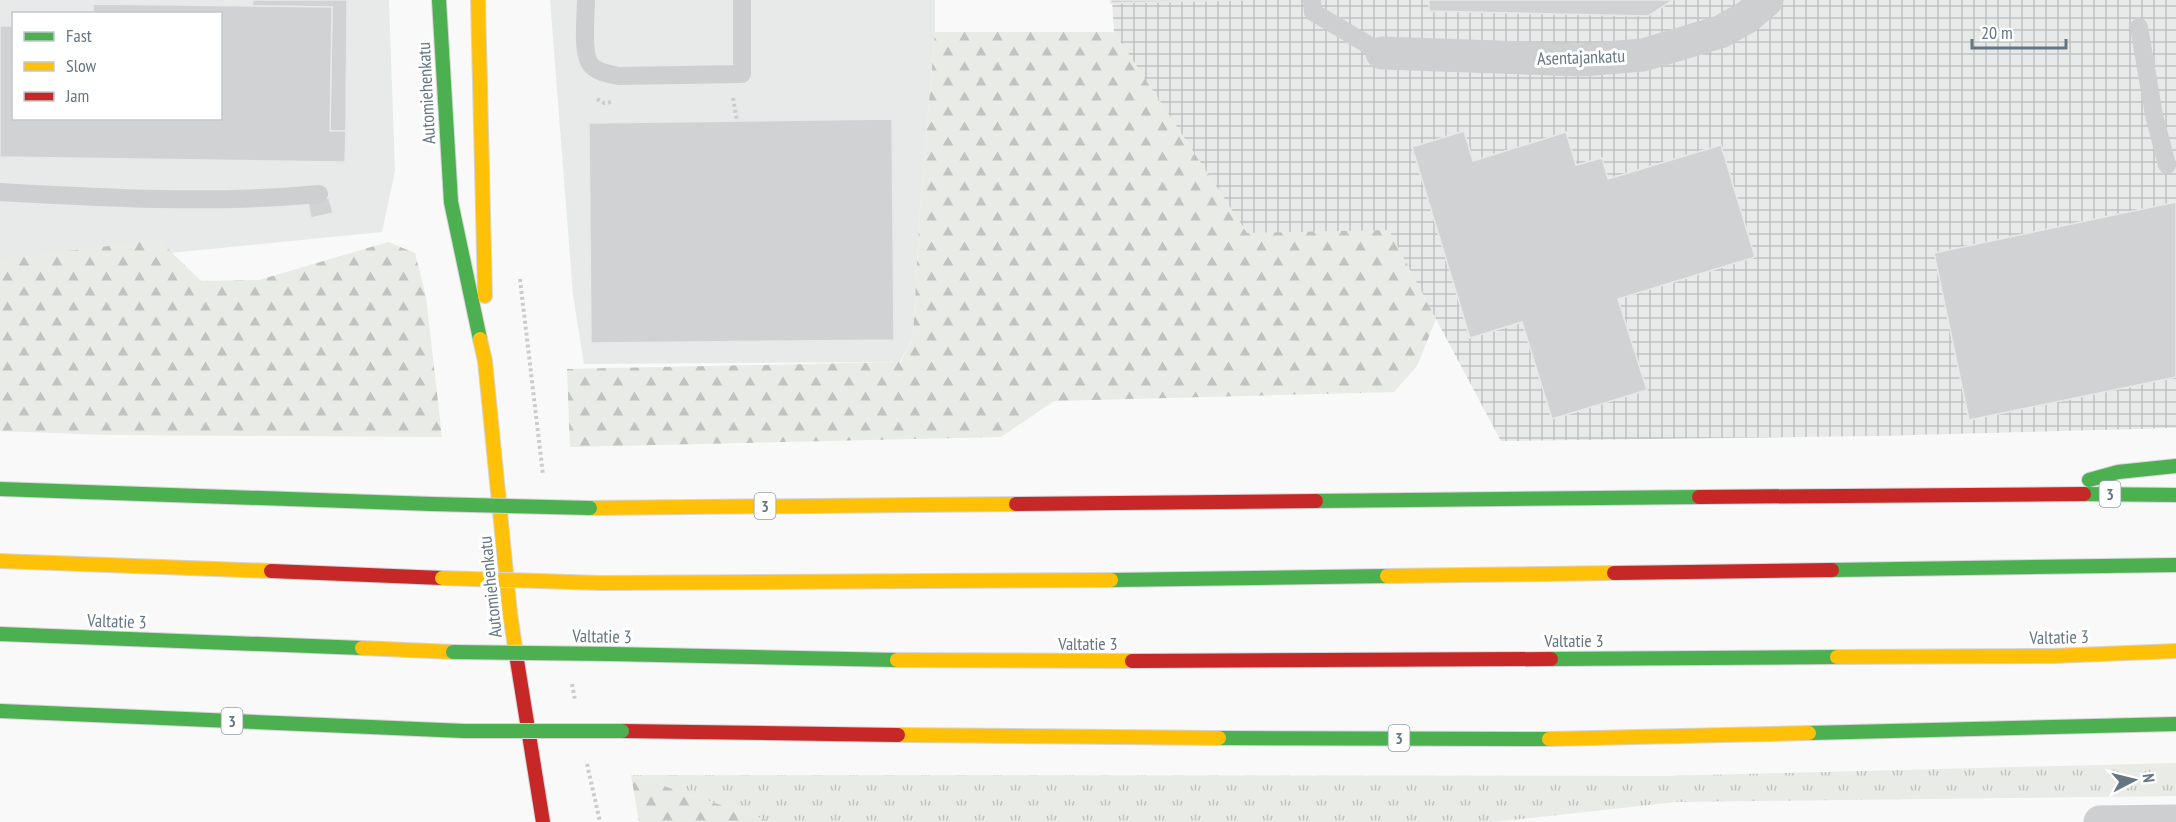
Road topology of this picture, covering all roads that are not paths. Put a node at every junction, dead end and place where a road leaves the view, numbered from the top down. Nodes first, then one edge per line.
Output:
1 (439, 0) edge
2 (478, 0) edge
3 (586, 0) edge
4 (742, 0) edge
5 (1312, 0) edge
6 (1767, 0) edge
7 (2139, 27) dead end
8 (1382, 53) joint
9 (2167, 165) dead end
10 (0, 192) edge
11 (319, 194) dead end
12 (485, 361) junction
13 (2176, 466) edge
14 (0, 489) edge
15 (2044, 493) junction
16 (2176, 495) edge
17 (0, 561) edge
18 (2176, 565) edge
19 (0, 634) edge
20 (2176, 651) edge
21 (0, 711) edge
22 (2176, 724) edge
23 (2176, 821) edge
24 (544, 822) edge
25 (2100, 822) edge

1 - 12 main road, Automiehenkatu
2 - 12 main road, Automiehenkatu
3 - 4 lane
5 - 8 lane
6 - 8 street, Asentajankatu
7 - 9 lane
10 - 11 lane
12 - 24 main road, Automiehenkatu
13 - 15 main road
14 - 15 main road, 3, bridge
15 - 16 main road, 3
17 - 18 main road, bridge
19 - 20 main road, Valtatie 3, bridge
21 - 22 main road, 3, bridge
23 - 25 street

